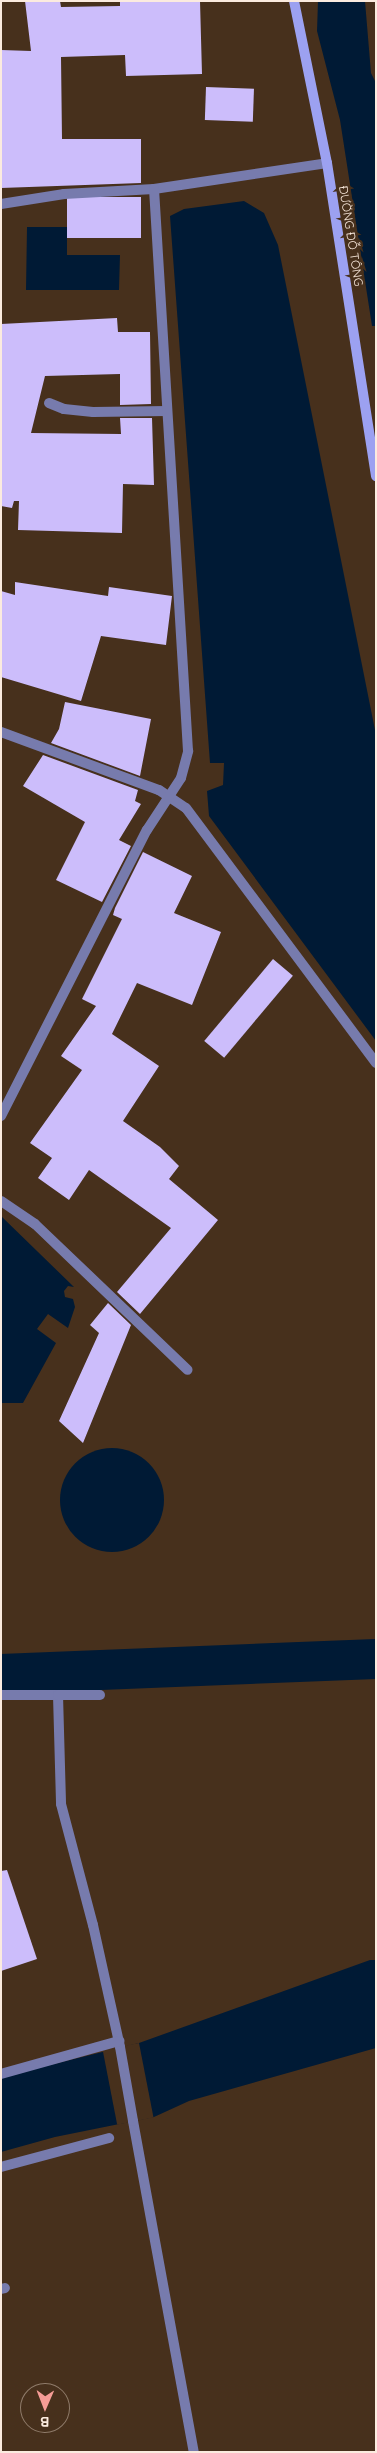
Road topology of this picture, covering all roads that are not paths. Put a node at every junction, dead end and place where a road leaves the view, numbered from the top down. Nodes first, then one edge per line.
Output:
1 (294, 1) edge
2 (327, 163) junction
3 (154, 189) junction
4 (1, 204) edge
5 (49, 404) dead end
6 (167, 411) junction
7 (376, 476) edge
8 (1, 732) edge
9 (169, 797) junction
10 (376, 1063) edge
11 (1, 1116) edge
12 (1, 1202) edge
13 (188, 1370) dead end
14 (58, 1694) junction
15 (1, 1695) edge
16 (100, 1695) dead end
17 (119, 2044) junction
18 (1, 2074) edge
19 (109, 2138) dead end
20 (1, 2167) edge
21 (194, 2452) edge

1 - 2 main road, ĐƯỜNG ĐỖ TÔNG
2 - 3 street
2 - 7 main road, ĐƯỜNG ĐỖ TÔNG
3 - 4 street
3 - 6 street
5 - 6 street
6 - 9 street
8 - 9 street
9 - 10 street
9 - 11 street
12 - 13 street
14 - 15 street
14 - 16 street
14 - 17 street
17 - 18 street
17 - 21 street
19 - 20 street

